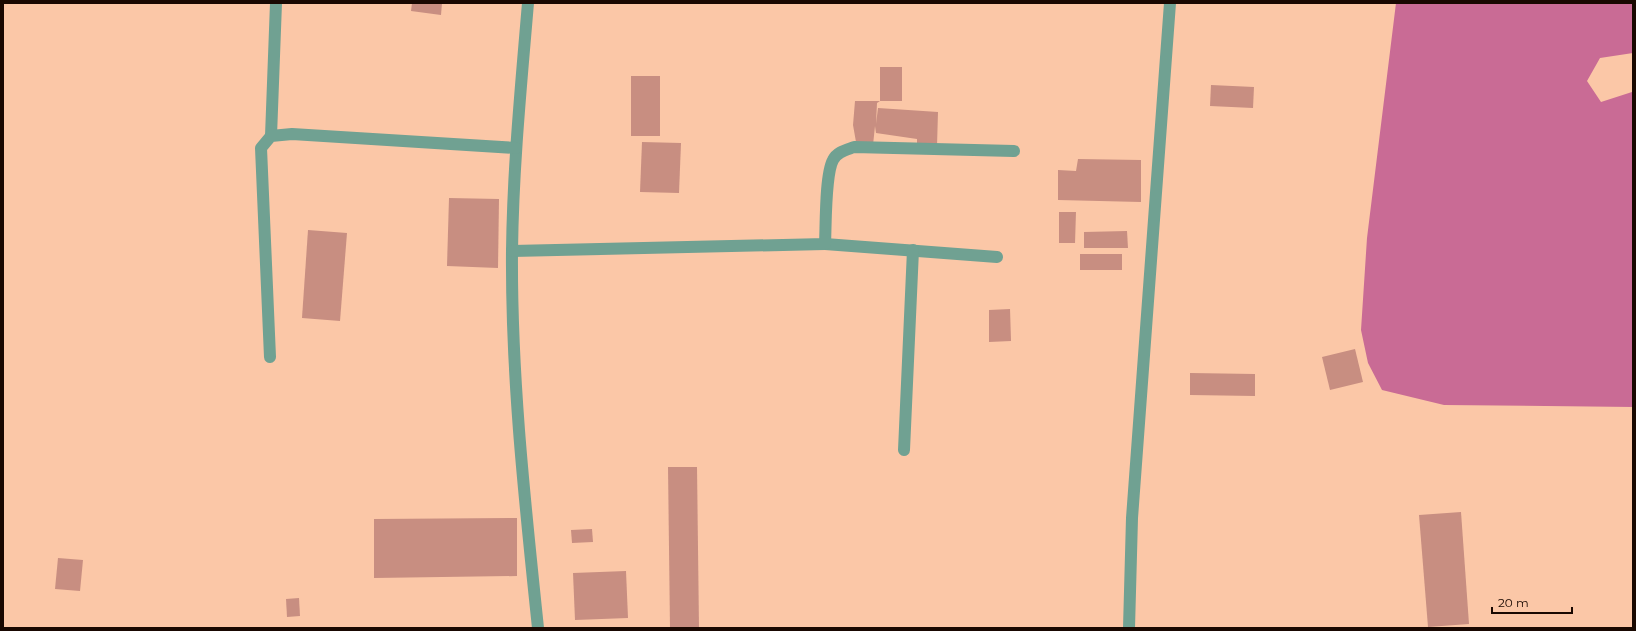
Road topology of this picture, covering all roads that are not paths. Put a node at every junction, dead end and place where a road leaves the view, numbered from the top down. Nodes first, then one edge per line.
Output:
1 (276, 3) edge
2 (528, 3) edge
3 (1170, 3) edge
4 (271, 136) junction
5 (516, 148) junction
6 (1014, 151) dead end
7 (825, 244) junction
8 (913, 250) junction
9 (512, 251) junction
10 (997, 257) dead end
11 (270, 357) dead end
12 (904, 450) dead end
13 (538, 628) edge
14 (1129, 628) edge

1 - 4 street
2 - 5 street
3 - 14 street
4 - 5 street
4 - 11 street
5 - 9 street
6 - 7 street
7 - 8 street
7 - 9 street
8 - 10 street
8 - 12 street
9 - 13 street

